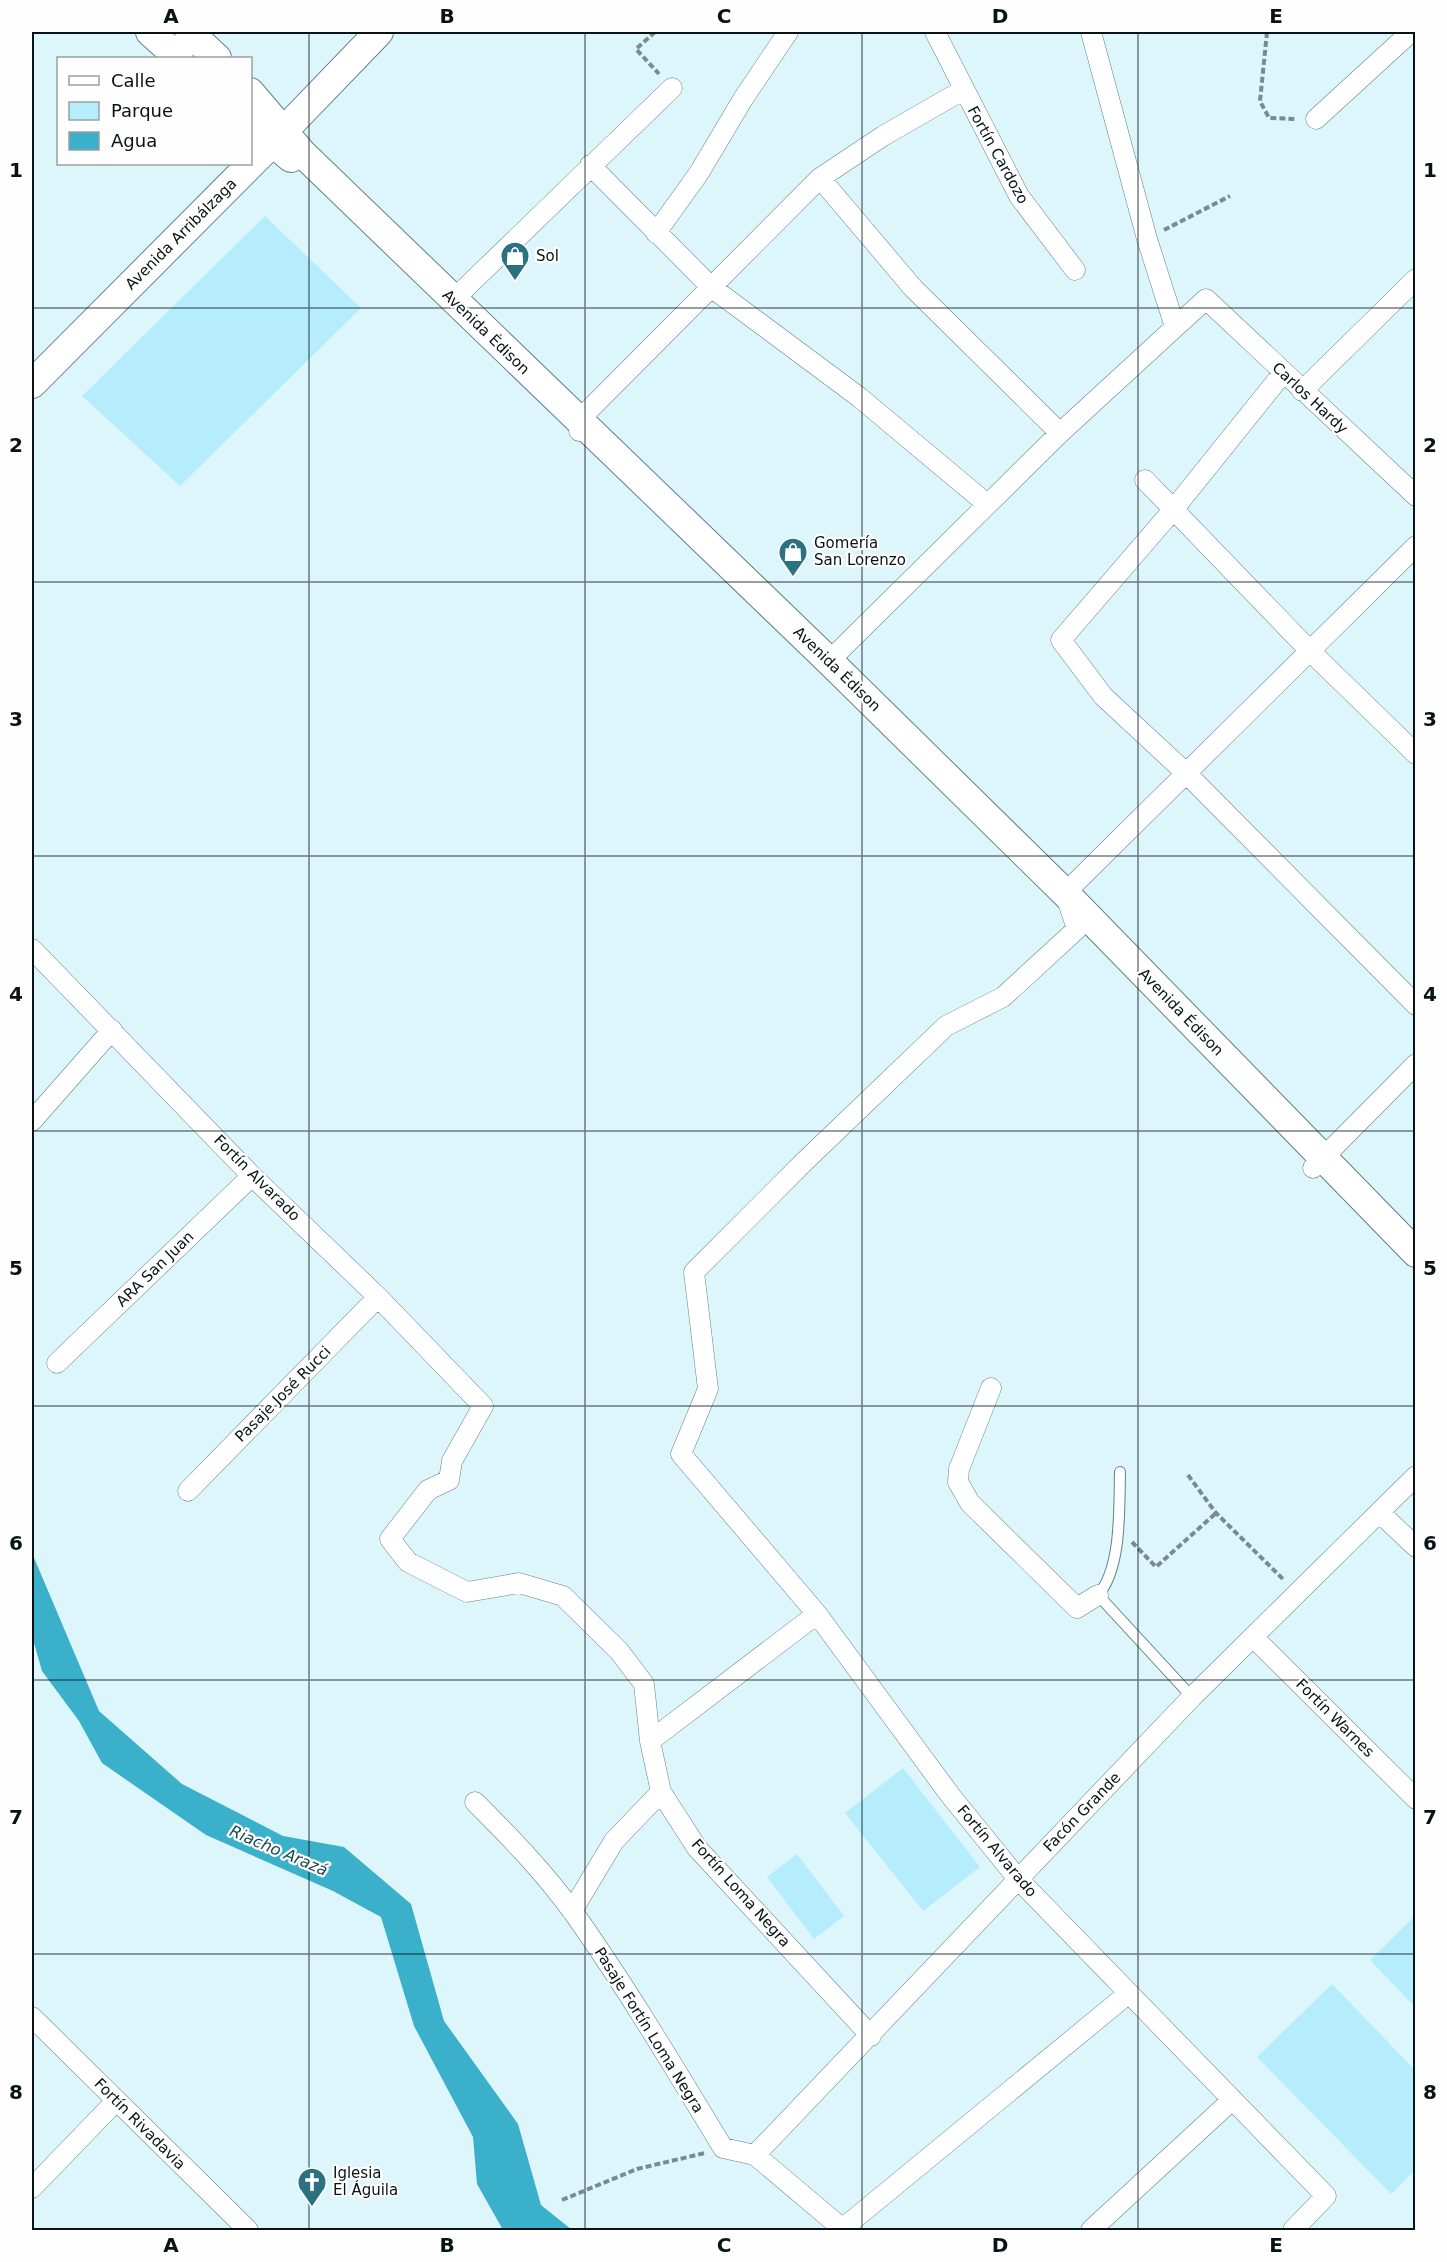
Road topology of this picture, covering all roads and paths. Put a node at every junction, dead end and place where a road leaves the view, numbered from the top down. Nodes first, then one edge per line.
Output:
1 (150, 32) edge
2 (189, 32) edge
3 (379, 32) edge
4 (655, 32) edge
5 (788, 32) edge
6 (1091, 32) edge
7 (1267, 32) edge
8 (1411, 32) edge
9 (942, 33) edge
10 (178, 57) edge
11 (216, 57) edge
12 (672, 88) joint
13 (963, 90) junction
14 (252, 95) edge
15 (1316, 119) joint
16 (252, 125) edge
17 (278, 136) junction
18 (252, 162) edge
19 (249, 165) edge
20 (590, 165) junction
21 (820, 178) junction
22 (1230, 196) dead end
23 (656, 233) junction
24 (1146, 239) junction
25 (1075, 270) dead end
26 (1416, 279) edge
27 (711, 287) junction
28 (453, 300) junction
29 (1175, 327) junction
30 (1283, 373) junction
31 (32, 384) edge
32 (1302, 391) junction
33 (579, 428) junction
34 (1059, 433) junction
35 (1145, 480) dead end
36 (1416, 496) edge
37 (987, 504) junction
38 (1173, 510) junction
39 (1416, 546) edge
40 (1311, 652) junction
41 (829, 660) junction
42 (1416, 754) edge
43 (1187, 774) junction
44 (1065, 893) junction
45 (1077, 929) junction
46 (32, 948) edge
47 (1416, 1005) edge
48 (112, 1030) junction
49 (1416, 1064) edge
50 (32, 1121) edge
51 (1318, 1162) junction
52 (252, 1176) junction
53 (1416, 1253) edge
54 (1416, 1276) edge
55 (378, 1297) junction
56 (57, 1363) dead end
57 (991, 1388) dead end
58 (1120, 1472) dead end
59 (1188, 1475) dead end
60 (1416, 1476) edge
61 (188, 1491) dead end
62 (1216, 1513) junction
63 (1380, 1513) junction
64 (1118, 1527) junction
65 (390, 1539) joint
66 (1416, 1547) edge
67 (1298, 1593) junction
68 (1098, 1594) junction
69 (817, 1614) junction
70 (1254, 1638) junction
71 (1192, 1696) junction
72 (650, 1741) junction
73 (661, 1792) junction
74 (1416, 1799) edge
75 (475, 1802) dead end
76 (1018, 1879) junction
77 (572, 1911) junction
78 (1130, 1993) junction
79 (32, 2017) edge
80 (871, 2036) junction
81 (1231, 2101) junction
82 (116, 2102) junction
83 (723, 2148) junction
84 (755, 2155) junction
85 (32, 2188) edge
86 (562, 2200) dead end
87 (248, 2230) edge
88 (843, 2230) edge
89 (1091, 2230) edge
90 (1293, 2230) edge

1 - 10 main road
2 - 11 main road
3 - 17 main road, Avenida Arribálzaga
4 - 12 path
5 - 23 street
6 - 24 street
7 - 15 path
8 - 15 street
9 - 13 street, Fortín Cardozo
12 - 20 street
13 - 21 street
13 - 25 street, Fortín Cardozo
14 - 17 main road, Avenida Édison
16 - 17 main road, Avenida Édison
17 - 18 main road, Avenida Arribálzaga
17 - 28 main road, Avenida Édison
17 - 33 main road, Avenida Édison
19 - 31 main road, Avenida Arribálzaga
20 - 23 street
20 - 28 street
21 - 27 street
21 - 34 street
22 - 24 path
23 - 27 street
24 - 29 street
26 - 32 street
27 - 33 street
27 - 37 street
28 - 33 main road, Avenida Édison
29 - 30 street, Carlos Hardy
29 - 34 street
30 - 32 street, Carlos Hardy
30 - 38 street
32 - 36 street, Carlos Hardy
33 - 41 main road, Avenida Édison
33 - 45 main road, Avenida Édison
34 - 37 street
35 - 38 street
37 - 41 street
38 - 40 street
38 - 43 street
39 - 40 street
40 - 42 street
40 - 43 street
41 - 44 main road, Avenida Édison
43 - 44 street
43 - 47 street
44 - 45 street
44 - 51 main road, Avenida Édison
45 - 51 main road, Avenida Édison
45 - 69 street, Fortín Alvarado
46 - 48 street, Fortín Alvarado
48 - 50 street
48 - 52 street, Fortín Alvarado
49 - 51 street
51 - 53 main road, Avenida Édison
51 - 54 main road, Avenida Édison
52 - 55 street, Fortín Alvarado
52 - 56 street, ARA San Juan
55 - 61 street, Pasaje José Rucci
55 - 65 street, Fortín Alvarado
57 - 68 street
58 - 64 lane
59 - 62 path
60 - 63 street, Facón Grande
62 - 64 path
62 - 67 path
63 - 66 street
63 - 67 street, Facón Grande
64 - 68 lane
65 - 72 street, Fortín Loma Negra
67 - 70 street, Facón Grande
68 - 71 lane
69 - 72 street
69 - 76 street, Fortín Alvarado
70 - 71 street, Facón Grande
70 - 74 street, Fortín Warnes
71 - 76 street, Facón Grande
72 - 73 street, Fortín Loma Negra
73 - 77 street
73 - 80 street, Fortín Loma Negra
75 - 77 street, Pasaje Fortín Loma Negra
76 - 78 street, Fortín Alvarado
76 - 80 street, Facón Grande
77 - 83 street, Pasaje Fortín Loma Negra
78 - 81 street, Fortín Alvarado
78 - 88 street
79 - 82 street, Fortín Rivadavia
80 - 84 street, Facón Grande
81 - 89 street
81 - 90 street, Fortín Alvarado
82 - 85 street
82 - 87 street, Fortín Rivadavia
83 - 84 street
83 - 86 path
84 - 88 street

